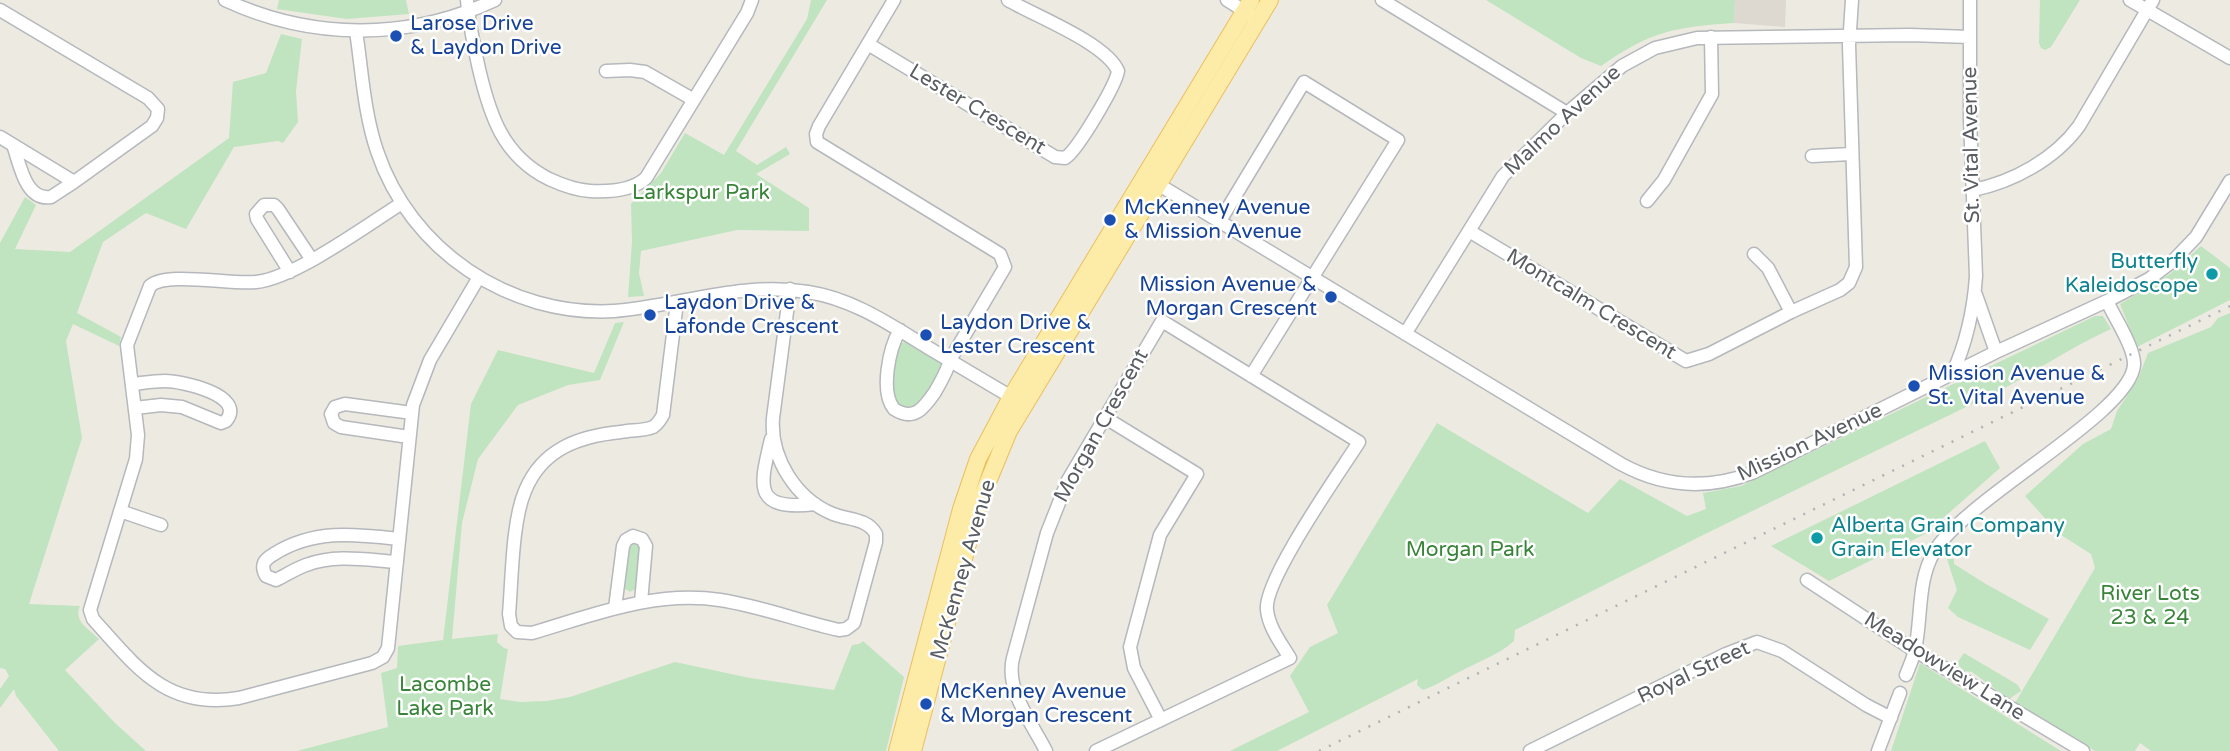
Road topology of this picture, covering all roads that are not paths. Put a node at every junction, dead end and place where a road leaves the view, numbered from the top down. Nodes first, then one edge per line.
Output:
1 (225, 0) edge
2 (495, 0) edge
3 (752, 0) edge
4 (894, 0) edge
5 (1007, 0) edge
6 (1227, 0) edge
7 (1270, 0) edge
8 (1382, 0) edge
9 (1852, 0) edge
10 (1970, 0) edge
11 (2130, 0) edge
12 (2150, 5) edge
13 (467, 6) edge
14 (0, 10) edge
15 (1251, 10) edge
16 (356, 31) junction
17 (1850, 36) junction
18 (1711, 37) junction
19 (1970, 37) junction
20 (868, 44) junction
21 (2230, 58) edge
22 (606, 71) dead end
23 (694, 100) junction
24 (1567, 113) junction
25 (0, 137) edge
26 (13, 145) junction
27 (1851, 154) junction
28 (1812, 156) dead end
29 (1152, 180) junction
30 (74, 181) junction
31 (2230, 181) edge
32 (1973, 190) junction
33 (1647, 201) dead end
34 (402, 204) junction
35 (1220, 221) junction
36 (1469, 231) junction
37 (1754, 254) dead end
38 (312, 260) junction
39 (290, 272) junction
40 (479, 277) junction
41 (1311, 277) junction
42 (790, 289) junction
43 (1975, 291) junction
44 (2107, 301) junction
45 (677, 302) junction
46 (1791, 312) junction
47 (900, 330) junction
48 (1405, 334) junction
49 (1996, 352) junction
50 (950, 360) junction
51 (1952, 375) junction
52 (1251, 376) junction
53 (132, 384) junction
54 (1018, 401) junction
55 (135, 408) junction
56 (412, 413) junction
57 (1104, 417) junction
58 (772, 432) junction
59 (409, 437) junction
60 (815, 504) junction
61 (120, 511) junction
62 (161, 525) dead end
63 (399, 539) junction
64 (397, 562) junction
65 (1807, 580) dead end
66 (640, 602) junction
67 (615, 608) junction
68 (1915, 651) junction
69 (1906, 676) dead end
70 (1900, 694) dead end
71 (1891, 718) junction
72 (1161, 720) junction
73 (897, 751) edge
74 (914, 751) edge
75 (1046, 751) edge
76 (1096, 751) edge
77 (1530, 751) edge
78 (1878, 751) edge
79 (2083, 751) edge

1 - 16 street
2 - 13 street
3 - 23 street
4 - 20 street
5 - 20 street, Lester Crescent
6 - 15 street
7 - 15 main road, McKenney Avenue
8 - 24 street
9 - 17 street, Montcalm Crescent
10 - 19 street, St. Vital Avenue
11 - 12 street
12 - 21 street
12 - 32 street
13 - 16 street
13 - 23 street
14 - 30 street
15 - 29 main road, McKenney Avenue
16 - 34 street
17 - 18 street, Malmo Avenue
17 - 19 street, Malmo Avenue
17 - 27 street, Montcalm Crescent
18 - 24 street, Malmo Avenue
18 - 33 street
19 - 32 street, St. Vital Avenue
20 - 50 street
22 - 23 street
24 - 36 street, Malmo Avenue
25 - 26 street
26 - 30 street
26 - 30 street
27 - 28 street
27 - 46 street, Montcalm Crescent
29 - 35 street, Mission Avenue
29 - 54 main road, McKenney Avenue
31 - 44 street, Mission Avenue
32 - 43 street, St. Vital Avenue
34 - 38 street
34 - 40 street
35 - 41 street, Mission Avenue
35 - 41 street
36 - 46 street, Montcalm Crescent
36 - 48 street, Malmo Avenue
37 - 46 street
38 - 39 street
38 - 39 street
39 - 53 street
40 - 45 street
40 - 56 street
41 - 48 street, Mission Avenue
41 - 52 street
42 - 45 street
42 - 47 street
42 - 58 street
43 - 49 street, St. Vital Avenue
43 - 51 street, St. Vital Avenue
44 - 49 street, Mission Avenue
44 - 68 street
45 - 67 street
47 - 50 street
47 - 50 street
48 - 51 street, Mission Avenue
49 - 51 street, Mission Avenue
50 - 54 street
52 - 57 street, Morgan Crescent
52 - 72 street, Morgan Crescent
53 - 55 street
53 - 55 street
54 - 73 main road, McKenney Avenue
54 - 74 main road, McKenney Avenue
55 - 61 street
56 - 59 street
56 - 59 street
57 - 72 street
57 - 75 street, Morgan Crescent
58 - 60 street
58 - 60 street
59 - 63 street
60 - 66 street
61 - 62 street
61 - 64 street
63 - 64 street
63 - 64 street
65 - 68 street, Meadowview Lane
66 - 67 street
66 - 67 street
68 - 69 street
68 - 79 street, Meadowview Lane
70 - 71 street
71 - 77 street, Royal Street
71 - 78 street
72 - 76 street, Morgan Crescent

